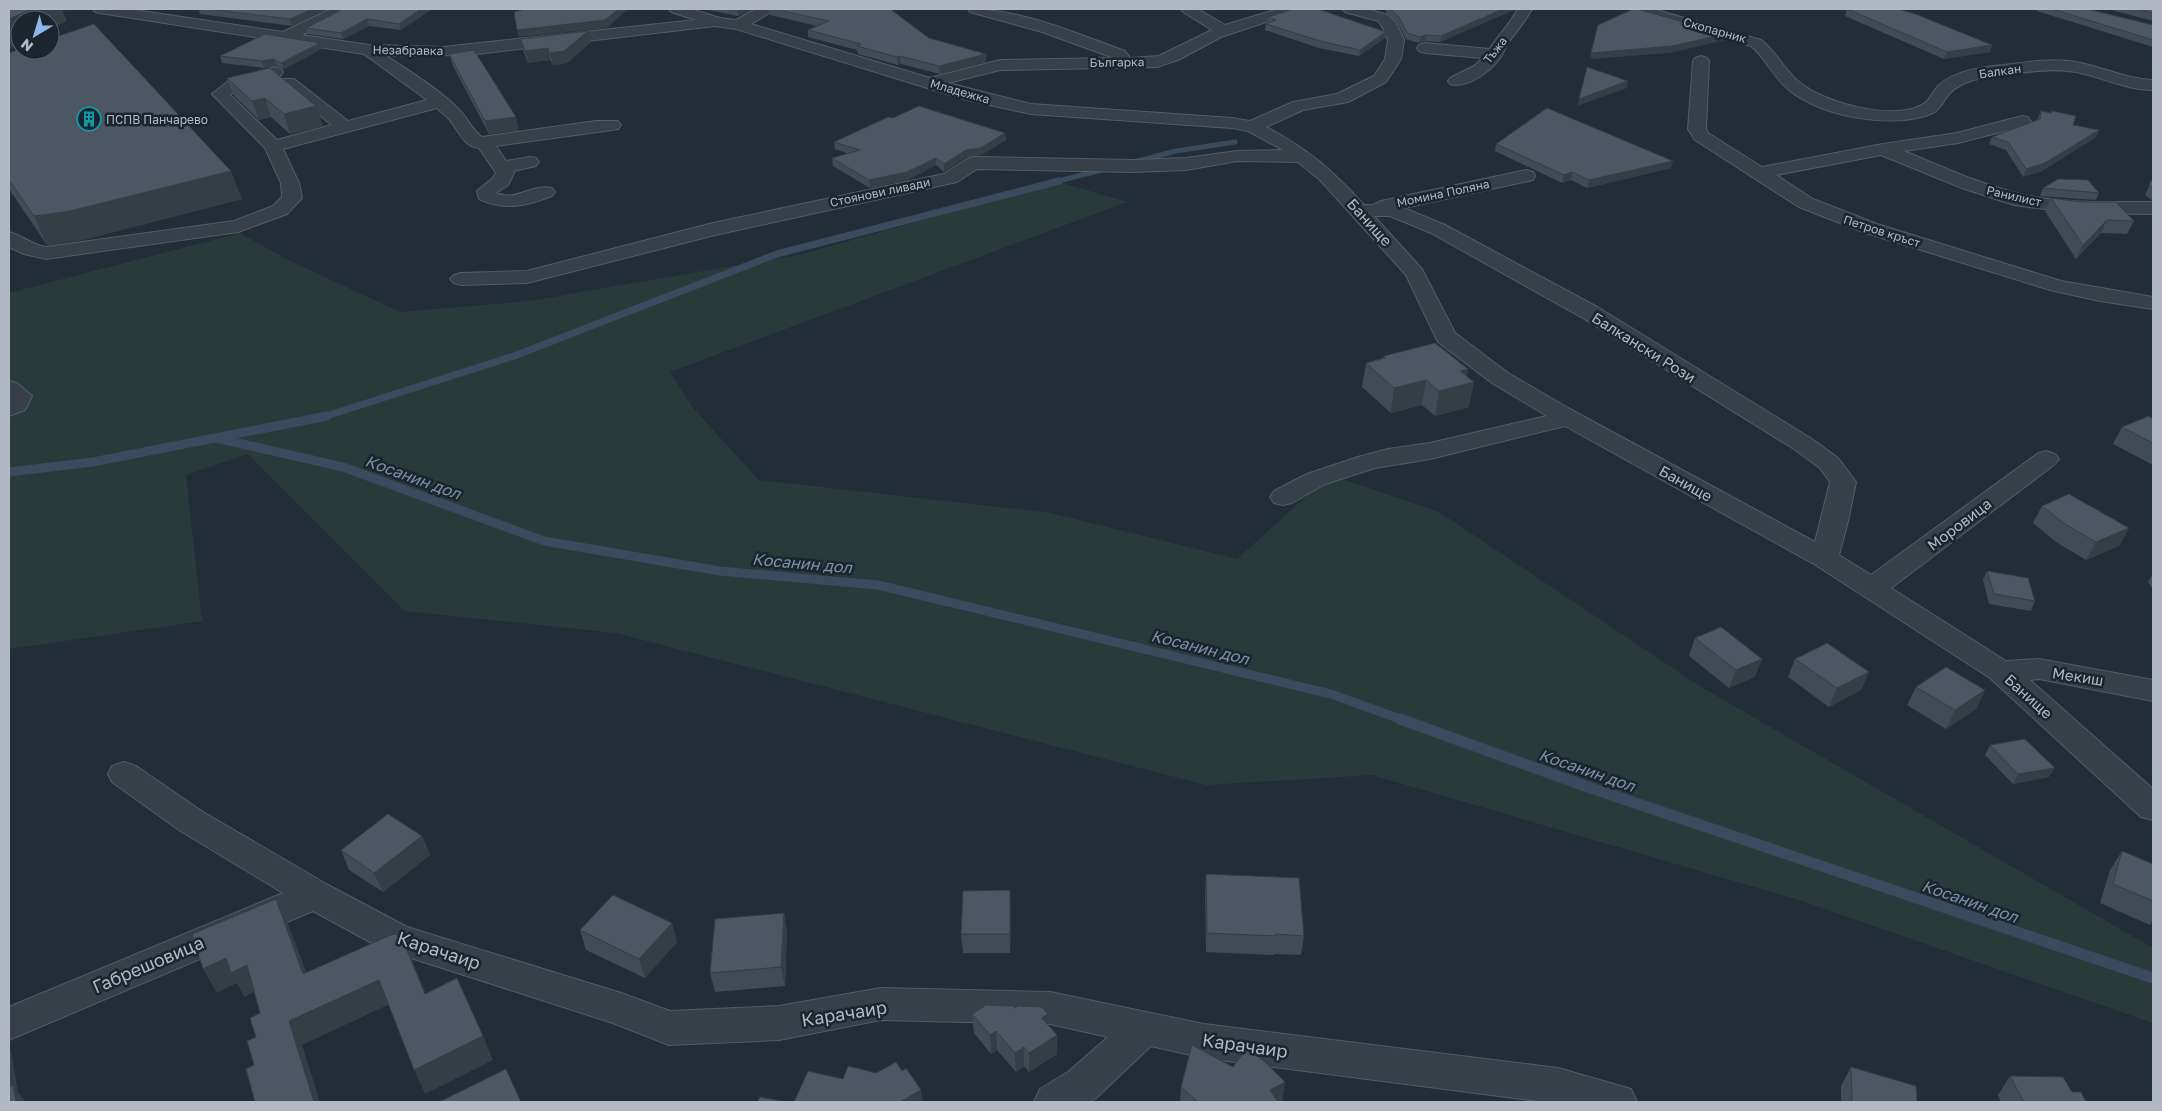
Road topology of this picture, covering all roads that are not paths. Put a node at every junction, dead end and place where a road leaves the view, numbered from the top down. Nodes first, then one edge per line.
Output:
1 (100, 9) edge
2 (342, 9) edge
3 (676, 9) edge
4 (766, 9) edge
5 (975, 9) edge
6 (1188, 9) edge
7 (1292, 9) edge
8 (1350, 9) edge
9 (1525, 9) edge
10 (1638, 9) edge
11 (718, 22) junction
12 (738, 25) junction
13 (1223, 31) junction
14 (288, 36) junction
15 (1762, 46) joint
16 (1425, 48) dead end
17 (369, 50) junction
18 (1494, 54) junction
19 (1701, 61) dead end
20 (1125, 62) junction
21 (1456, 81) dead end
22 (932, 82) junction
23 (2153, 85) edge
24 (440, 102) junction
25 (2022, 121) dead end
26 (612, 125) dead end
27 (345, 127) junction
28 (1253, 127) junction
29 (485, 143) junction
30 (273, 146) junction
31 (1883, 149) junction
32 (1303, 157) junction
33 (530, 162) dead end
34 (501, 168) junction
35 (1759, 173) junction
36 (1526, 176) dead end
37 (545, 192) dead end
38 (2153, 208) edge
39 (1360, 211) junction
40 (9, 238) edge
41 (461, 279) dead end
42 (2153, 303) edge
43 (9, 388) edge
44 (9, 409) edge
45 (1568, 418) junction
46 (2046, 459) dead end
47 (1283, 497) dead end
48 (1824, 558) junction
49 (1872, 588) junction
50 (2001, 671) junction
51 (2153, 690) edge
52 (124, 774) dead end
53 (2153, 808) edge
54 (315, 894) junction
55 (9, 1024) edge
56 (1145, 1028) junction
57 (1077, 1096) edge
58 (1617, 1102) edge

1 - 14 street, Незабравка
2 - 14 street
3 - 11 street, Младежка
4 - 12 street
5 - 20 street
6 - 13 street
7 - 13 street, Българка
8 - 28 street
9 - 18 street, Тъжа
10 - 15 street, Скопарник
11 - 12 street, Младежка
11 - 17 street, Незабравка
12 - 22 street, Младежка
13 - 20 street, Българка
14 - 17 street, Незабравка
15 - 23 street, Балкан
16 - 18 street
17 - 24 street
18 - 21 street, Тъжа
19 - 35 street, Петров кръст
20 - 22 street, Българка
22 - 28 street, Младежка
24 - 27 street
24 - 29 street
25 - 31 street
26 - 29 street
27 - 30 street
27 - 30 street
28 - 32 street, Банище
29 - 34 street
30 - 40 street
31 - 35 street
31 - 38 street, Ранилист
32 - 39 street, Банище
32 - 41 street, Стоянови ливади
33 - 34 street
34 - 37 street
35 - 42 street, Петров кръст
36 - 39 street, Момина Поляна
39 - 45 street, Банище
39 - 48 street, Балкански Рози
43 - 44 street
45 - 47 street
45 - 48 street, Банище
46 - 49 street, Моровица
48 - 49 street, Банище
49 - 50 street, Банище
50 - 51 street, Мекиш
50 - 53 street, Банище
52 - 54 street, Карачаир
54 - 55 street, Габрешовица
54 - 56 street, Карачаир
56 - 57 street
56 - 58 street, Карачаир

